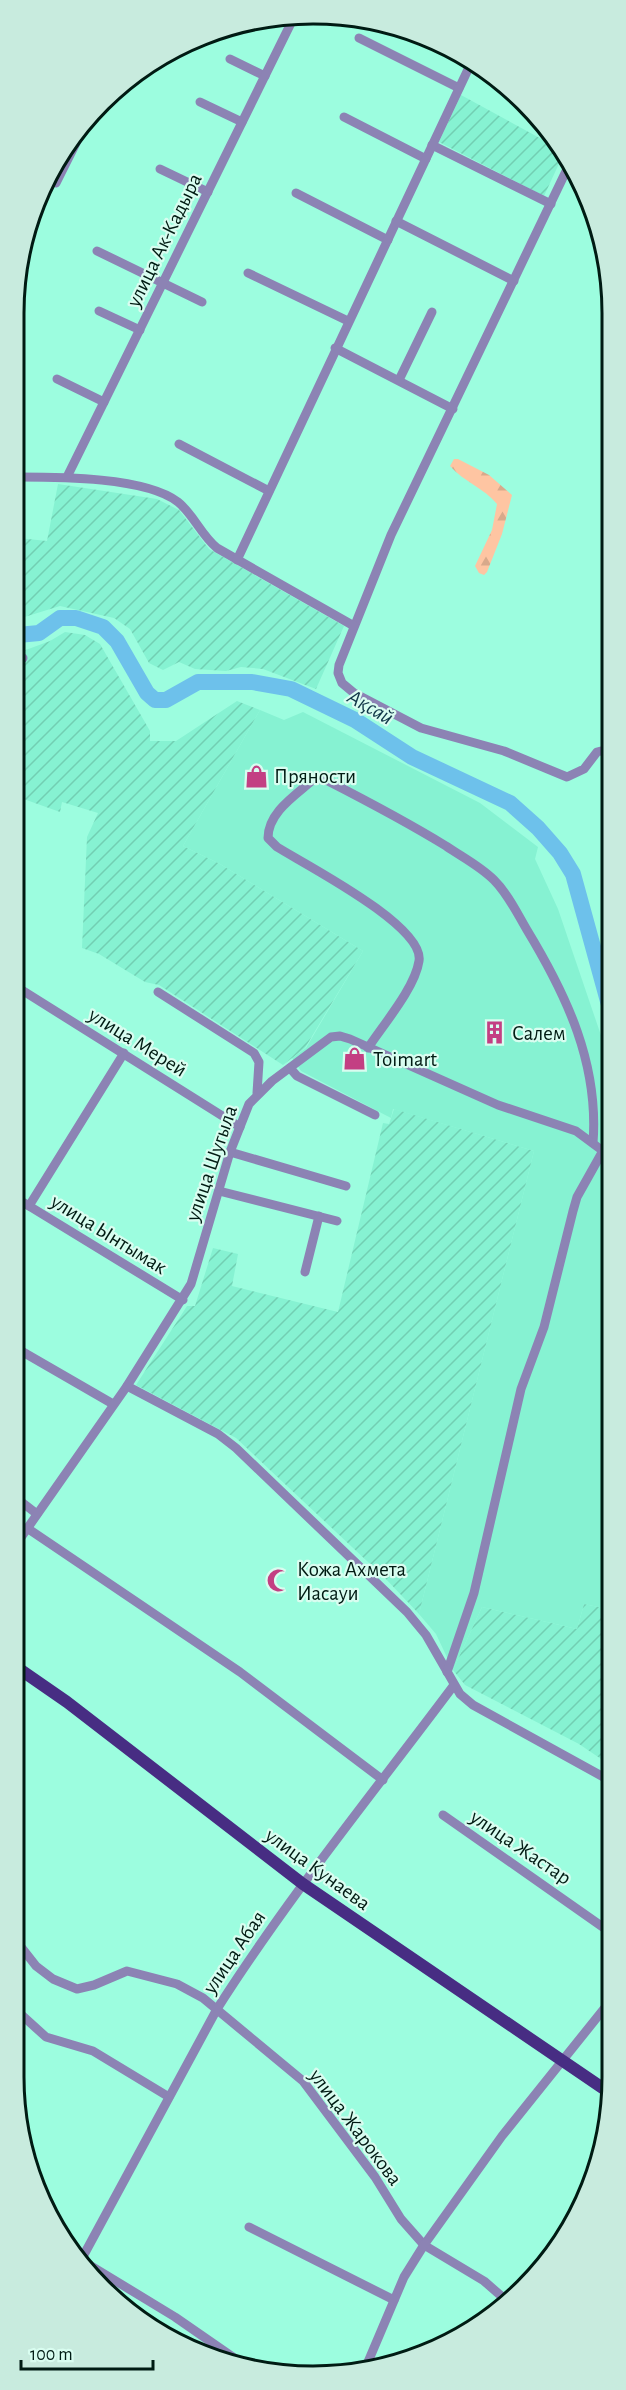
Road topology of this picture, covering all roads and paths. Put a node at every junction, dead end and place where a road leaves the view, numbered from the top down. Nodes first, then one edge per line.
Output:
1 (290, 25) edge
2 (359, 38) dead end
3 (230, 59) dead end
4 (468, 69) edge
5 (265, 76) junction
6 (459, 88) junction
7 (200, 102) dead end
8 (344, 117) dead end
9 (242, 122) junction
10 (432, 145) junction
11 (426, 159) junction
12 (66, 163) edge
13 (160, 169) dead end
14 (565, 173) edge
15 (56, 183) dead end
16 (208, 192) junction
17 (296, 193) dead end
18 (551, 204) junction
19 (396, 221) junction
20 (388, 240) junction
21 (97, 251) dead end
22 (248, 273) dead end
23 (514, 281) junction
24 (163, 282) junction
25 (202, 302) dead end
26 (99, 311) dead end
27 (432, 312) dead end
28 (348, 321) junction
29 (140, 330) junction
30 (335, 348) junction
31 (57, 379) dead end
32 (399, 380) junction
33 (104, 402) junction
34 (453, 409) junction
35 (179, 444) dead end
36 (24, 477) edge
37 (67, 477) junction
38 (270, 491) junction
39 (237, 560) junction
40 (354, 626) junction
41 (602, 751) edge
42 (24, 991) edge
43 (158, 992) dead end
44 (368, 1048) junction
45 (124, 1053) junction
46 (290, 1068) junction
47 (257, 1093) junction
48 (375, 1115) dead end
49 (240, 1127) junction
50 (594, 1143) junction
51 (230, 1152) junction
52 (601, 1155) joint
53 (346, 1186) dead end
54 (219, 1191) junction
55 (24, 1203) edge
56 (29, 1206) junction
57 (319, 1216) junction
58 (337, 1221) dead end
59 (305, 1272) dead end
60 (183, 1300) junction
61 (24, 1353) edge
62 (127, 1386) junction
63 (113, 1404) junction
64 (24, 1504) edge
65 (37, 1514) junction
66 (27, 1528) junction
67 (24, 1532) edge
68 (24, 1672) edge
69 (447, 1672) junction
70 (454, 1685) junction
71 (602, 1776) edge
72 (383, 1780) junction
73 (443, 1815) dead end
74 (303, 1884) junction
75 (602, 1926) edge
76 (24, 1951) edge
77 (217, 2009) junction
78 (602, 2011) edge
79 (24, 2017) edge
80 (562, 2061) junction
81 (601, 2087) edge
82 (169, 2097) junction
83 (249, 2227) dead end
84 (424, 2245) junction
85 (84, 2253) edge
86 (100, 2272) edge
87 (501, 2296) edge
88 (394, 2300) junction
89 (227, 2353) edge
90 (369, 2360) edge

1 - 5 street, улица Ак-Кадыра
2 - 6 street
3 - 5 street
4 - 6 street
5 - 9 street, улица Ак-Кадыра
6 - 10 street
7 - 9 street
8 - 11 street
9 - 16 street, улица Ак-Кадыра
10 - 11 street
10 - 18 street
11 - 19 street
12 - 15 street
13 - 16 street
14 - 18 street
16 - 24 street, улица Ак-Кадыра
17 - 20 street
18 - 23 street
19 - 20 street
19 - 23 street
20 - 28 street
21 - 24 street
22 - 28 street
23 - 34 street
24 - 25 street
24 - 29 street, улица Ак-Кадыра
26 - 29 street
27 - 32 street
28 - 30 street
29 - 33 street, улица Ак-Кадыра
30 - 32 street
30 - 38 street
31 - 33 street
32 - 34 street
33 - 37 street, улица Ак-Кадыра
34 - 40 street
35 - 38 street
36 - 37 street
37 - 39 street
38 - 39 street
39 - 40 street
40 - 41 street
42 - 45 street, улица Мерей
43 - 47 street
44 - 46 street, улица Шугыла
44 - 50 street, улица Шугыла
44 - 50 street
45 - 49 street, улица Мерей
45 - 56 street
46 - 47 street, улица Шугыла
46 - 48 street
47 - 49 street, улица Шугыла
49 - 51 street, улица Шугыла
50 - 52 street, улица Шугыла
51 - 53 street
51 - 54 street, улица Шугыла
52 - 69 street
54 - 57 street
54 - 60 street, улица Шугыла
55 - 56 street, улица Ынтымак
56 - 60 street, улица Ынтымак
57 - 58 street
57 - 59 street
60 - 62 street, улица Шугыла
61 - 63 street
62 - 63 street, улица Шугыла
62 - 69 street
63 - 65 street, улица Шугыла
64 - 65 street
65 - 66 street, улица Шугыла
66 - 67 street, улица Шугыла
66 - 72 street
68 - 74 main road, улица Кунаева
69 - 70 street
70 - 71 street
70 - 72 street, улица Абая
72 - 74 street, улица Абая
73 - 75 street, улица Жастар
74 - 77 street, улица Абая
74 - 80 main road, улица Кунаева
76 - 77 street, улица Жарокова
77 - 82 street, улица Абая
77 - 84 street, улица Жарокова
78 - 80 street
79 - 82 street
80 - 81 main road, улица Кунаева
80 - 84 street
82 - 85 street, улица Абая
83 - 88 street
84 - 87 street, улица Жарокова
84 - 88 street
86 - 89 street
88 - 90 street

